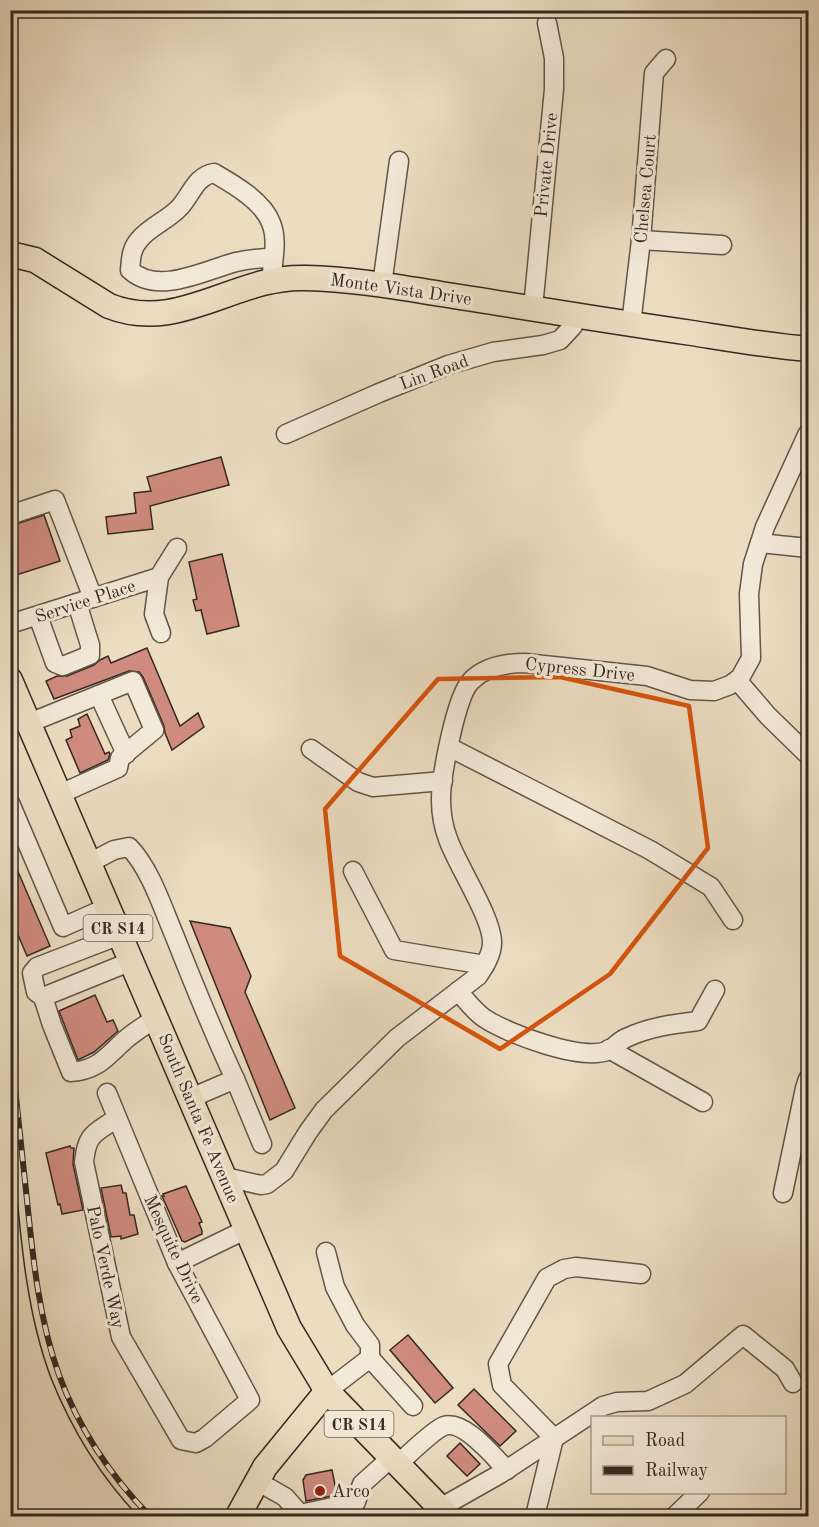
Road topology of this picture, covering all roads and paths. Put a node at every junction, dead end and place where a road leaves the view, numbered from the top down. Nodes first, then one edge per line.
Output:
1 (548, 23) dead end
2 (666, 59) dead end
3 (399, 161) dead end
4 (641, 240) junction
5 (722, 245) dead end
6 (10, 254) edge
7 (272, 269) junction
8 (382, 285) junction
9 (533, 308) junction
10 (576, 315) junction
11 (631, 324) junction
12 (808, 349) edge
13 (808, 433) edge
14 (286, 434) dead end
15 (10, 515) edge
16 (760, 543) junction
17 (808, 548) edge
18 (177, 549) dead end
19 (159, 577) junction
20 (85, 601) junction
21 (38, 616) junction
22 (10, 624) edge
23 (161, 633) dead end
24 (737, 680) junction
25 (12, 685) edge
26 (99, 695) junction
27 (29, 723) junction
28 (449, 747) junction
29 (311, 749) dead end
30 (126, 754) junction
31 (808, 755) edge
32 (443, 781) junction
33 (60, 794) junction
34 (10, 803) edge
35 (89, 863) junction
36 (353, 871) dead end
37 (108, 907) junction
38 (733, 920) dead end
39 (120, 935) junction
40 (132, 961) junction
41 (486, 965) junction
42 (715, 990) dead end
43 (458, 991) junction
44 (43, 997) junction
45 (156, 1018) junction
46 (609, 1049) junction
47 (235, 1079) junction
48 (808, 1079) edge
49 (107, 1093) dead end
50 (191, 1098) junction
51 (702, 1102) dead end
52 (117, 1118) junction
53 (262, 1144) dead end
54 (225, 1177) junction
55 (783, 1193) dead end
56 (247, 1229) junction
57 (326, 1252) dead end
58 (177, 1263) junction
59 (641, 1274) dead end
60 (370, 1358) junction
61 (793, 1383) dead end
62 (327, 1390) junction
63 (250, 1400) joint
64 (413, 1406) dead end
65 (554, 1438) junction
66 (394, 1462) junction
67 (507, 1470) junction
68 (257, 1481) junction
69 (698, 1494) edge
70 (444, 1512) edge
71 (238, 1516) edge
72 (535, 1516) edge
73 (675, 1516) edge

1 - 9 street, Private Drive
2 - 4 street, Chelsea Court
3 - 8 street
4 - 5 street
4 - 11 street, Chelsea Court
6 - 7 main road, Monte Vista Drive
7 - 7 street
7 - 8 main road, Monte Vista Drive
8 - 9 main road, Monte Vista Drive
9 - 10 main road, Monte Vista Drive
10 - 11 main road, Monte Vista Drive
10 - 14 street, Lin Road
11 - 12 main road, Monte Vista Drive
13 - 16 street
15 - 20 street
16 - 17 street
16 - 24 street
18 - 19 street
19 - 20 street, Service Place
19 - 23 street
20 - 21 street, Service Place
20 - 21 street
21 - 22 street, Service Place
24 - 28 street, Cypress Drive
24 - 31 street
25 - 27 main road, South Santa Fe Avenue / CR S14
26 - 27 street
26 - 30 street
26 - 30 street
27 - 33 main road, South Santa Fe Avenue / CR S14
28 - 32 street, Cypress Drive
28 - 38 street
29 - 32 street
30 - 33 street
32 - 41 street, Cypress Drive
33 - 35 main road, South Santa Fe Avenue / CR S14
34 - 37 street
35 - 37 main road, South Santa Fe Avenue / CR S14
35 - 47 street
36 - 41 street
37 - 39 main road, South Santa Fe Avenue / CR S14
39 - 40 main road, South Santa Fe Avenue / CR S14
39 - 44 street
40 - 44 street
40 - 45 main road, South Santa Fe Avenue / CR S14
41 - 43 street
42 - 46 street
43 - 46 street
43 - 54 street
44 - 45 street
45 - 50 main road, South Santa Fe Avenue / CR S14
46 - 51 street
47 - 50 street
47 - 53 street
48 - 55 street
49 - 52 street, Mesquite Drive
50 - 54 main road, South Santa Fe Avenue / CR S14
52 - 58 street, Mesquite Drive
52 - 63 street, Palo Verde Way
54 - 56 main road, South Santa Fe Avenue / CR S14
56 - 58 street
56 - 62 main road, South Santa Fe Avenue / CR S14
57 - 60 street
58 - 63 street, Mesquite Drive
59 - 65 street
60 - 62 street
60 - 64 street
61 - 65 street
62 - 66 main road, South Santa Fe Avenue / CR S14
62 - 68 main road
65 - 67 street
65 - 72 street
66 - 67 street
66 - 68 street
66 - 70 main road, South Santa Fe Avenue / CR S14
67 - 70 street
68 - 71 main road
69 - 73 street

